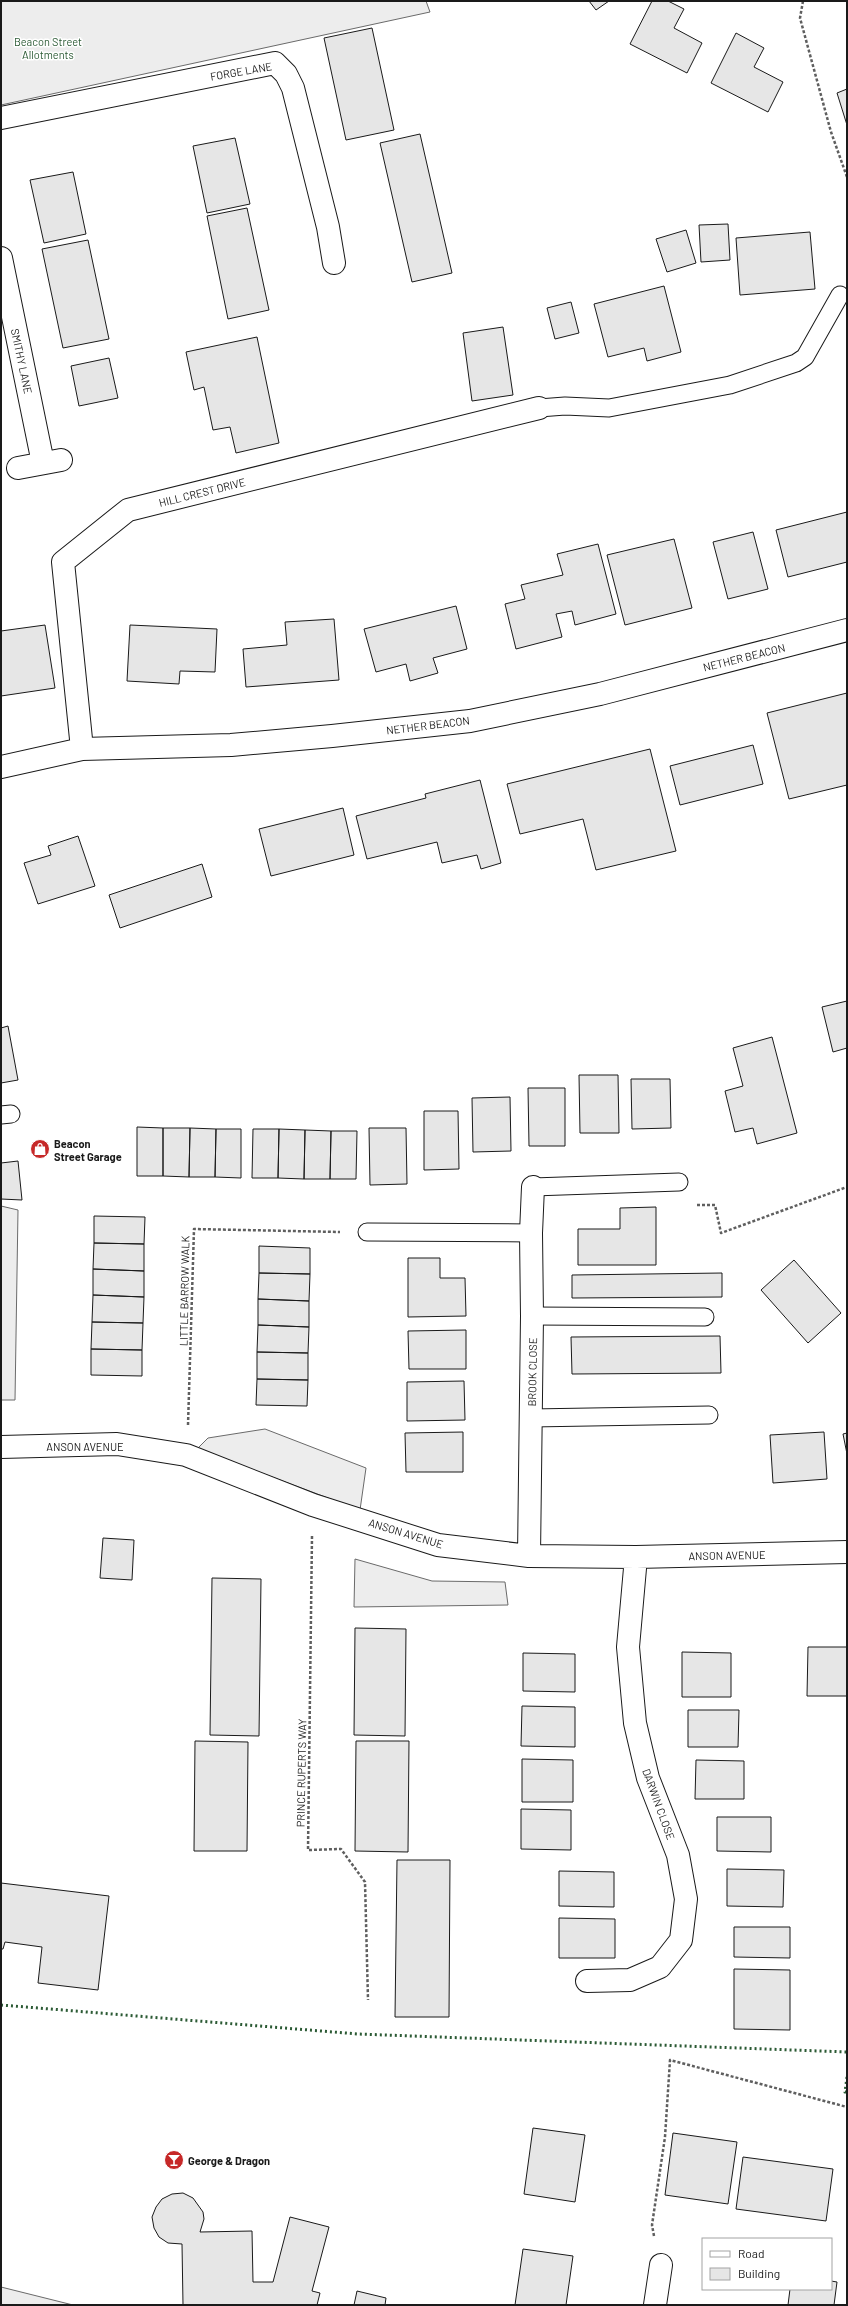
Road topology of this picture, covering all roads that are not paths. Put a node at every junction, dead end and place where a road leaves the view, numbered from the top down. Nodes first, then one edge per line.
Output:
1 (1, 118) edge
2 (1, 258) edge
3 (334, 263) dead end
4 (840, 295) dead end
5 (539, 408) joint
6 (18, 468) dead end
7 (847, 630) edge
8 (82, 749) junction
9 (1, 767) edge
10 (679, 1182) dead end
11 (533, 1187) joint
12 (367, 1232) road end
13 (530, 1233) junction
14 (532, 1316) junction
15 (705, 1317) dead end
16 (709, 1415) dead end
17 (531, 1418) junction
18 (1, 1447) edge
19 (847, 1552) edge
20 (529, 1556) junction
21 (636, 1557) junction
22 (587, 1981) dead end
23 (661, 2265) road end
24 (655, 2305) edge

1 - 3 street, FORGE LANE
2 - 6 street, SMITHY LANE
4 - 5 lane
5 - 8 street, HILL CREST DRIVE
7 - 8 street, NETHER BEACON
8 - 9 street, NETHER BEACON
10 - 11 lane
11 - 13 street, BROOK CLOSE
12 - 13 lane
13 - 14 street, BROOK CLOSE
14 - 15 lane
14 - 17 street, BROOK CLOSE
16 - 17 lane
17 - 20 street, BROOK CLOSE
18 - 20 street, ANSON AVENUE
19 - 21 street, ANSON AVENUE
20 - 21 street, ANSON AVENUE
21 - 22 street, DARWIN CLOSE
23 - 24 street

